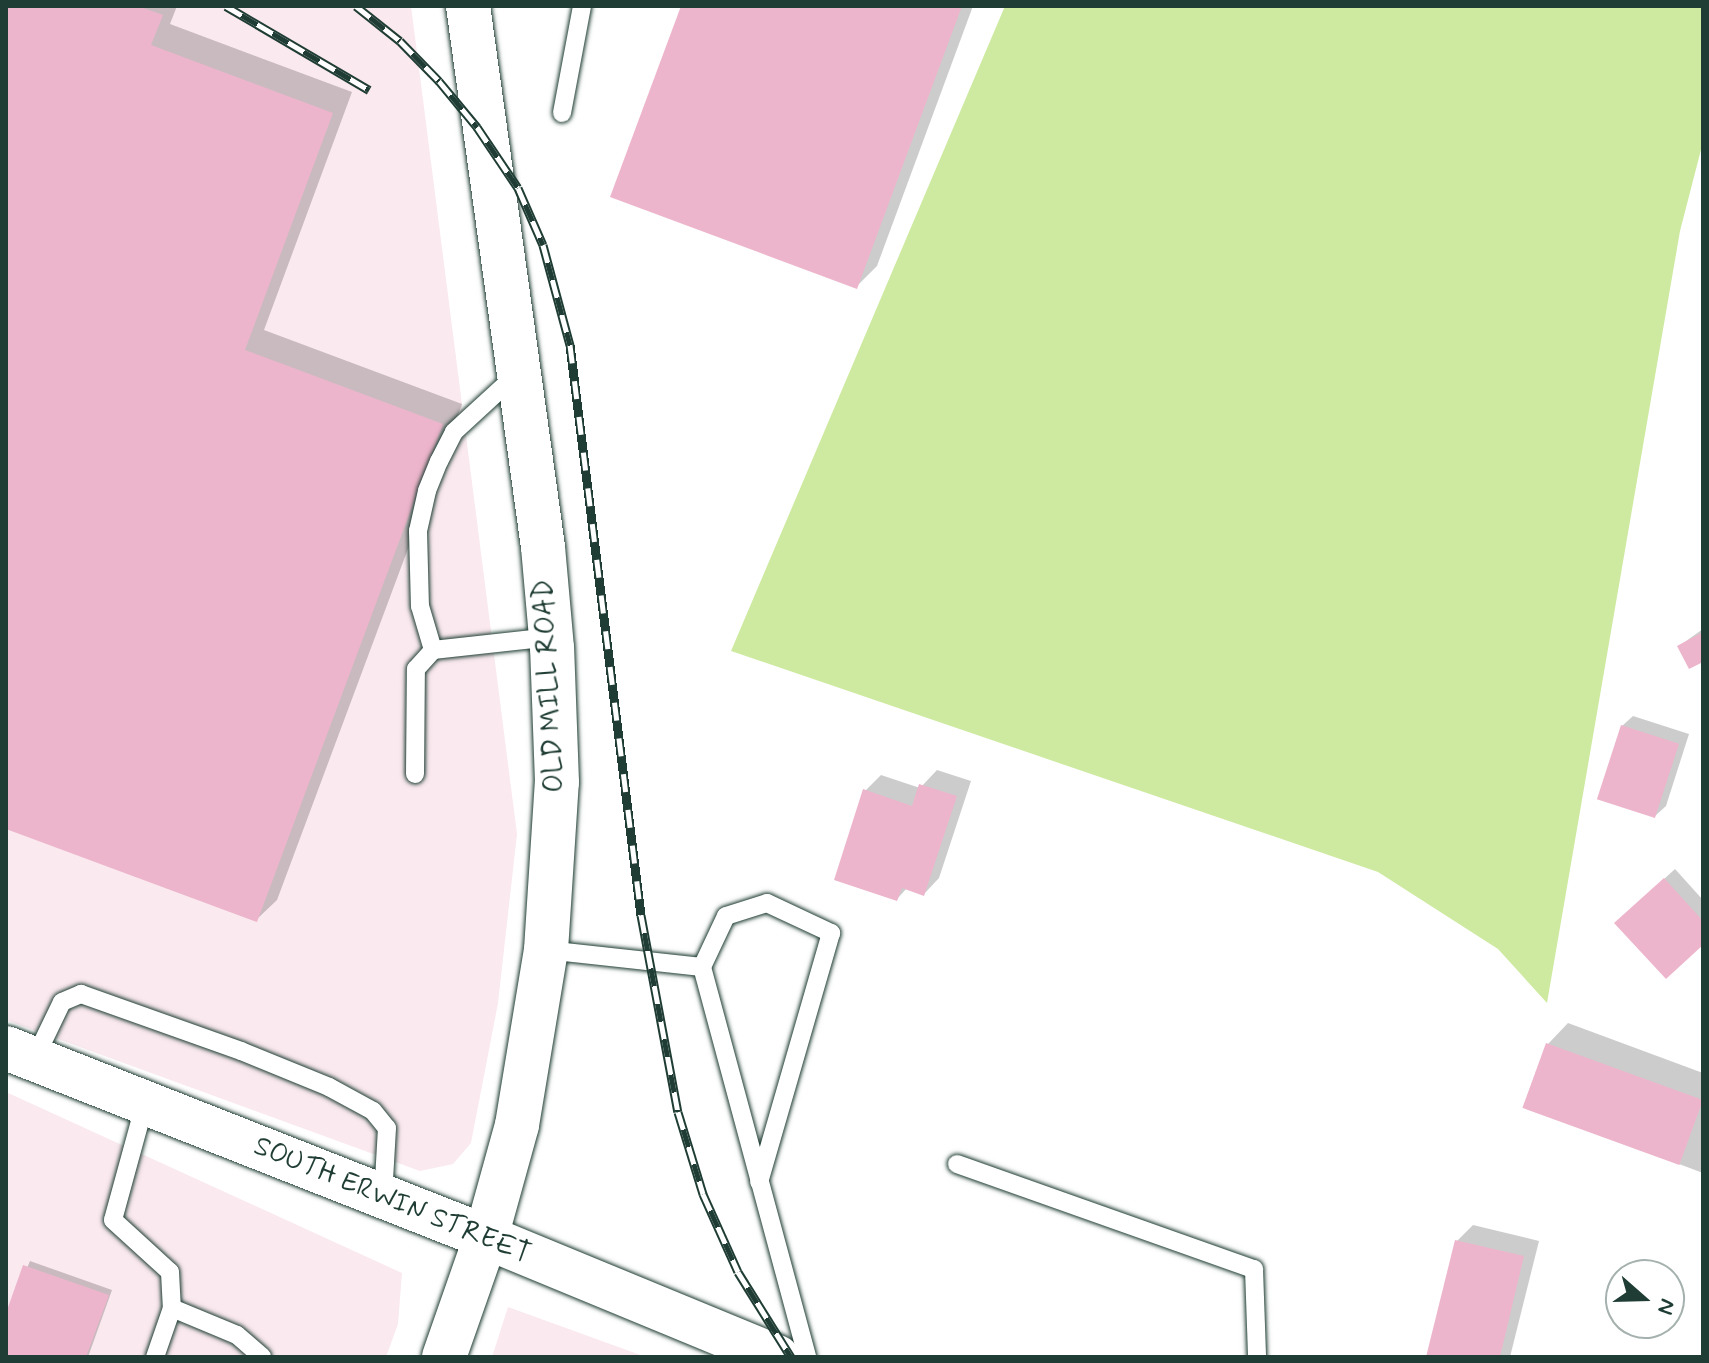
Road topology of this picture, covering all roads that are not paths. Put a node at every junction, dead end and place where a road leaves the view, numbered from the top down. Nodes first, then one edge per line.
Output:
1 (468, 6) edge
2 (582, 6) edge
3 (562, 113) dead end
4 (519, 372) junction
5 (551, 637) junction
6 (433, 650) junction
7 (415, 774) dead end
8 (546, 950) junction
9 (702, 967) junction
10 (20, 1053) edge
11 (145, 1103) junction
12 (957, 1164) dead end
13 (759, 1183) junction
14 (383, 1197) junction
15 (486, 1237) junction
16 (172, 1308) junction
17 (155, 1357) edge
18 (262, 1357) edge
19 (444, 1357) edge
20 (777, 1357) edge
21 (807, 1357) edge
22 (1257, 1357) edge

1 - 4 street, OLD MILL ROAD
2 - 3 lane
4 - 5 street, OLD MILL ROAD
4 - 6 lane
5 - 6 lane
5 - 8 street, OLD MILL ROAD
6 - 7 lane
8 - 9 lane
8 - 15 street, OLD MILL ROAD
9 - 13 lane
9 - 13 lane
10 - 11 street, SOUTH ERWIN STREET
10 - 14 lane
11 - 14 street, SOUTH ERWIN STREET
11 - 16 lane
12 - 22 lane
13 - 21 lane
14 - 15 street, SOUTH ERWIN STREET
15 - 19 street, OLD MILL ROAD
15 - 20 street, SOUTH ERWIN STREET
16 - 17 lane
16 - 18 lane

